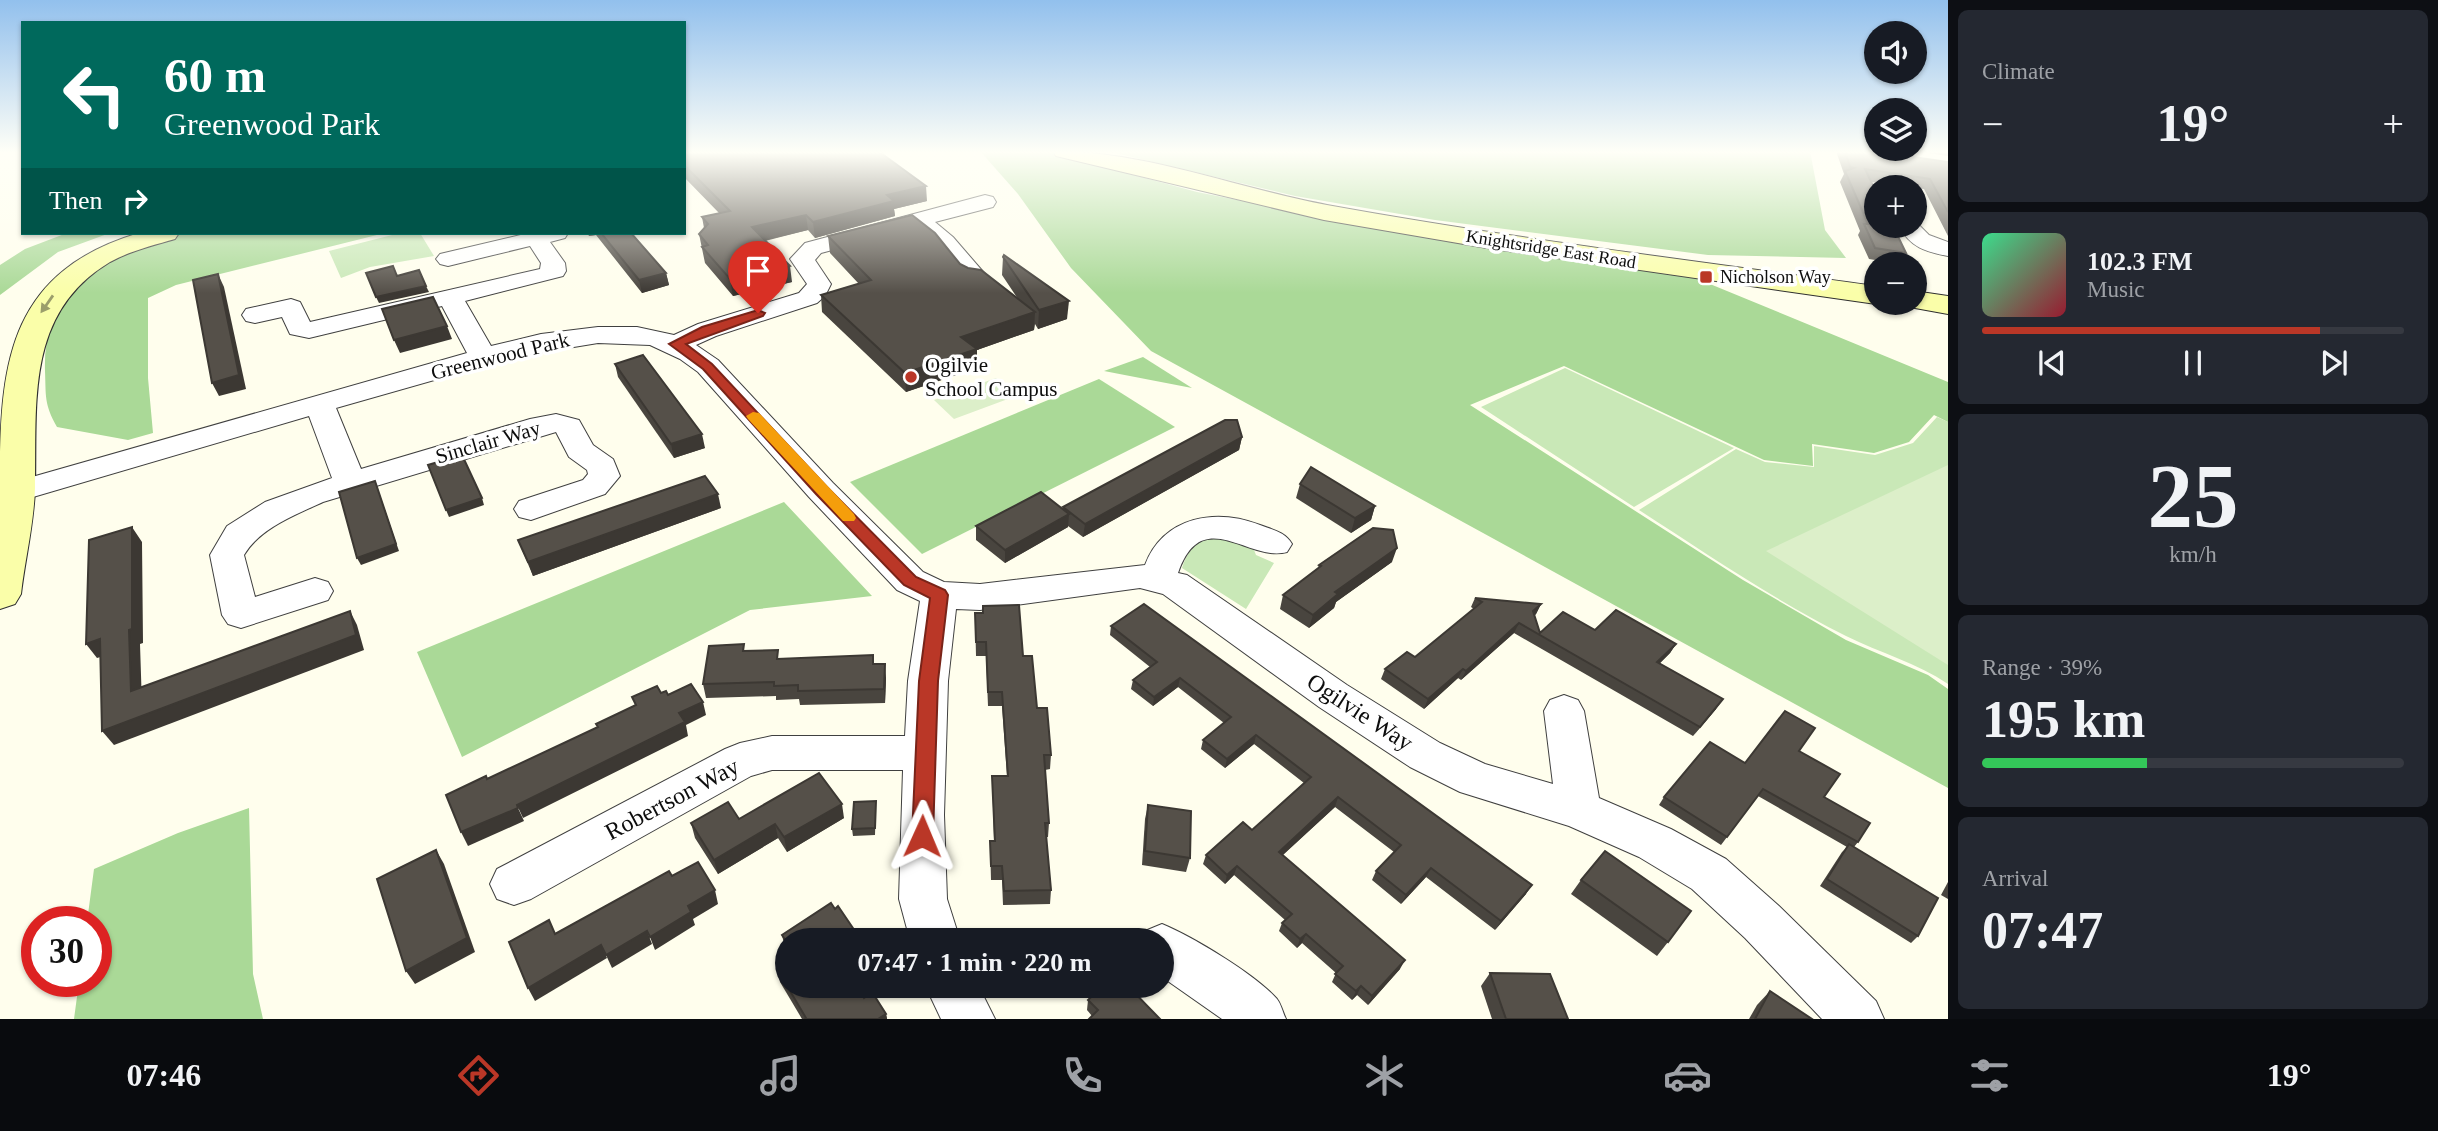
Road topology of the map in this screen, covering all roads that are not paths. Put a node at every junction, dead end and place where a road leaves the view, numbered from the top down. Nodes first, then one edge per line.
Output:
1 (1271, 199) edge
2 (985, 202) dead end
3 (919, 220) junction
4 (133, 235) edge
5 (160, 235) edge
6 (546, 236) edge
7 (1918, 238) edge
8 (1948, 249) edge
9 (448, 259) dead end
10 (976, 279) edge
11 (1864, 293) edge
12 (450, 298) junction
13 (1927, 302) edge
14 (1948, 305) edge
15 (255, 315) dead end
16 (676, 344) junction
17 (484, 358) junction
18 (18, 391) junction
19 (319, 403) junction
20 (350, 483) junction
21 (16, 492) junction
22 (531, 509) dead end
23 (1275, 544) dead end
24 (1158, 579) junction
25 (315, 591) dead end
26 (0, 594) edge
27 (939, 595) junction
28 (1564, 710) dead end
29 (924, 753) junction
30 (1579, 810) junction
31 (514, 884) dead end
32 (931, 928) edge
33 (1174, 956) edge
34 (957, 998) edge
35 (969, 1019) edge
36 (1260, 1019) edge
37 (1858, 1019) edge

1 - 11 street, Knightsridge East Road
2 - 3 street
3 - 10 street
3 - 16 street
4 - 18 street
5 -> 18 street
6 - 9 street
6 - 12 street
7 - 8 street
12 - 15 street
12 - 17 street
13 - 14 street
16 - 17 street, Greenwood Park
16 - 27 street, Greenwood Park
17 - 19 street, Greenwood Park
18 - 21 street
19 - 20 street
19 - 21 street, Greenwood Park
20 - 22 street, Sinclair Way
20 - 25 street, Sinclair Way
21 - 26 street
23 - 24 street
24 - 27 street, Ogilvie Way
24 - 30 street, Ogilvie Way
27 - 29 street
28 - 30 street
29 - 31 street, Robertson Way
29 - 32 street
30 - 37 street, Ogilvie Way
33 - 36 street
34 - 35 street

